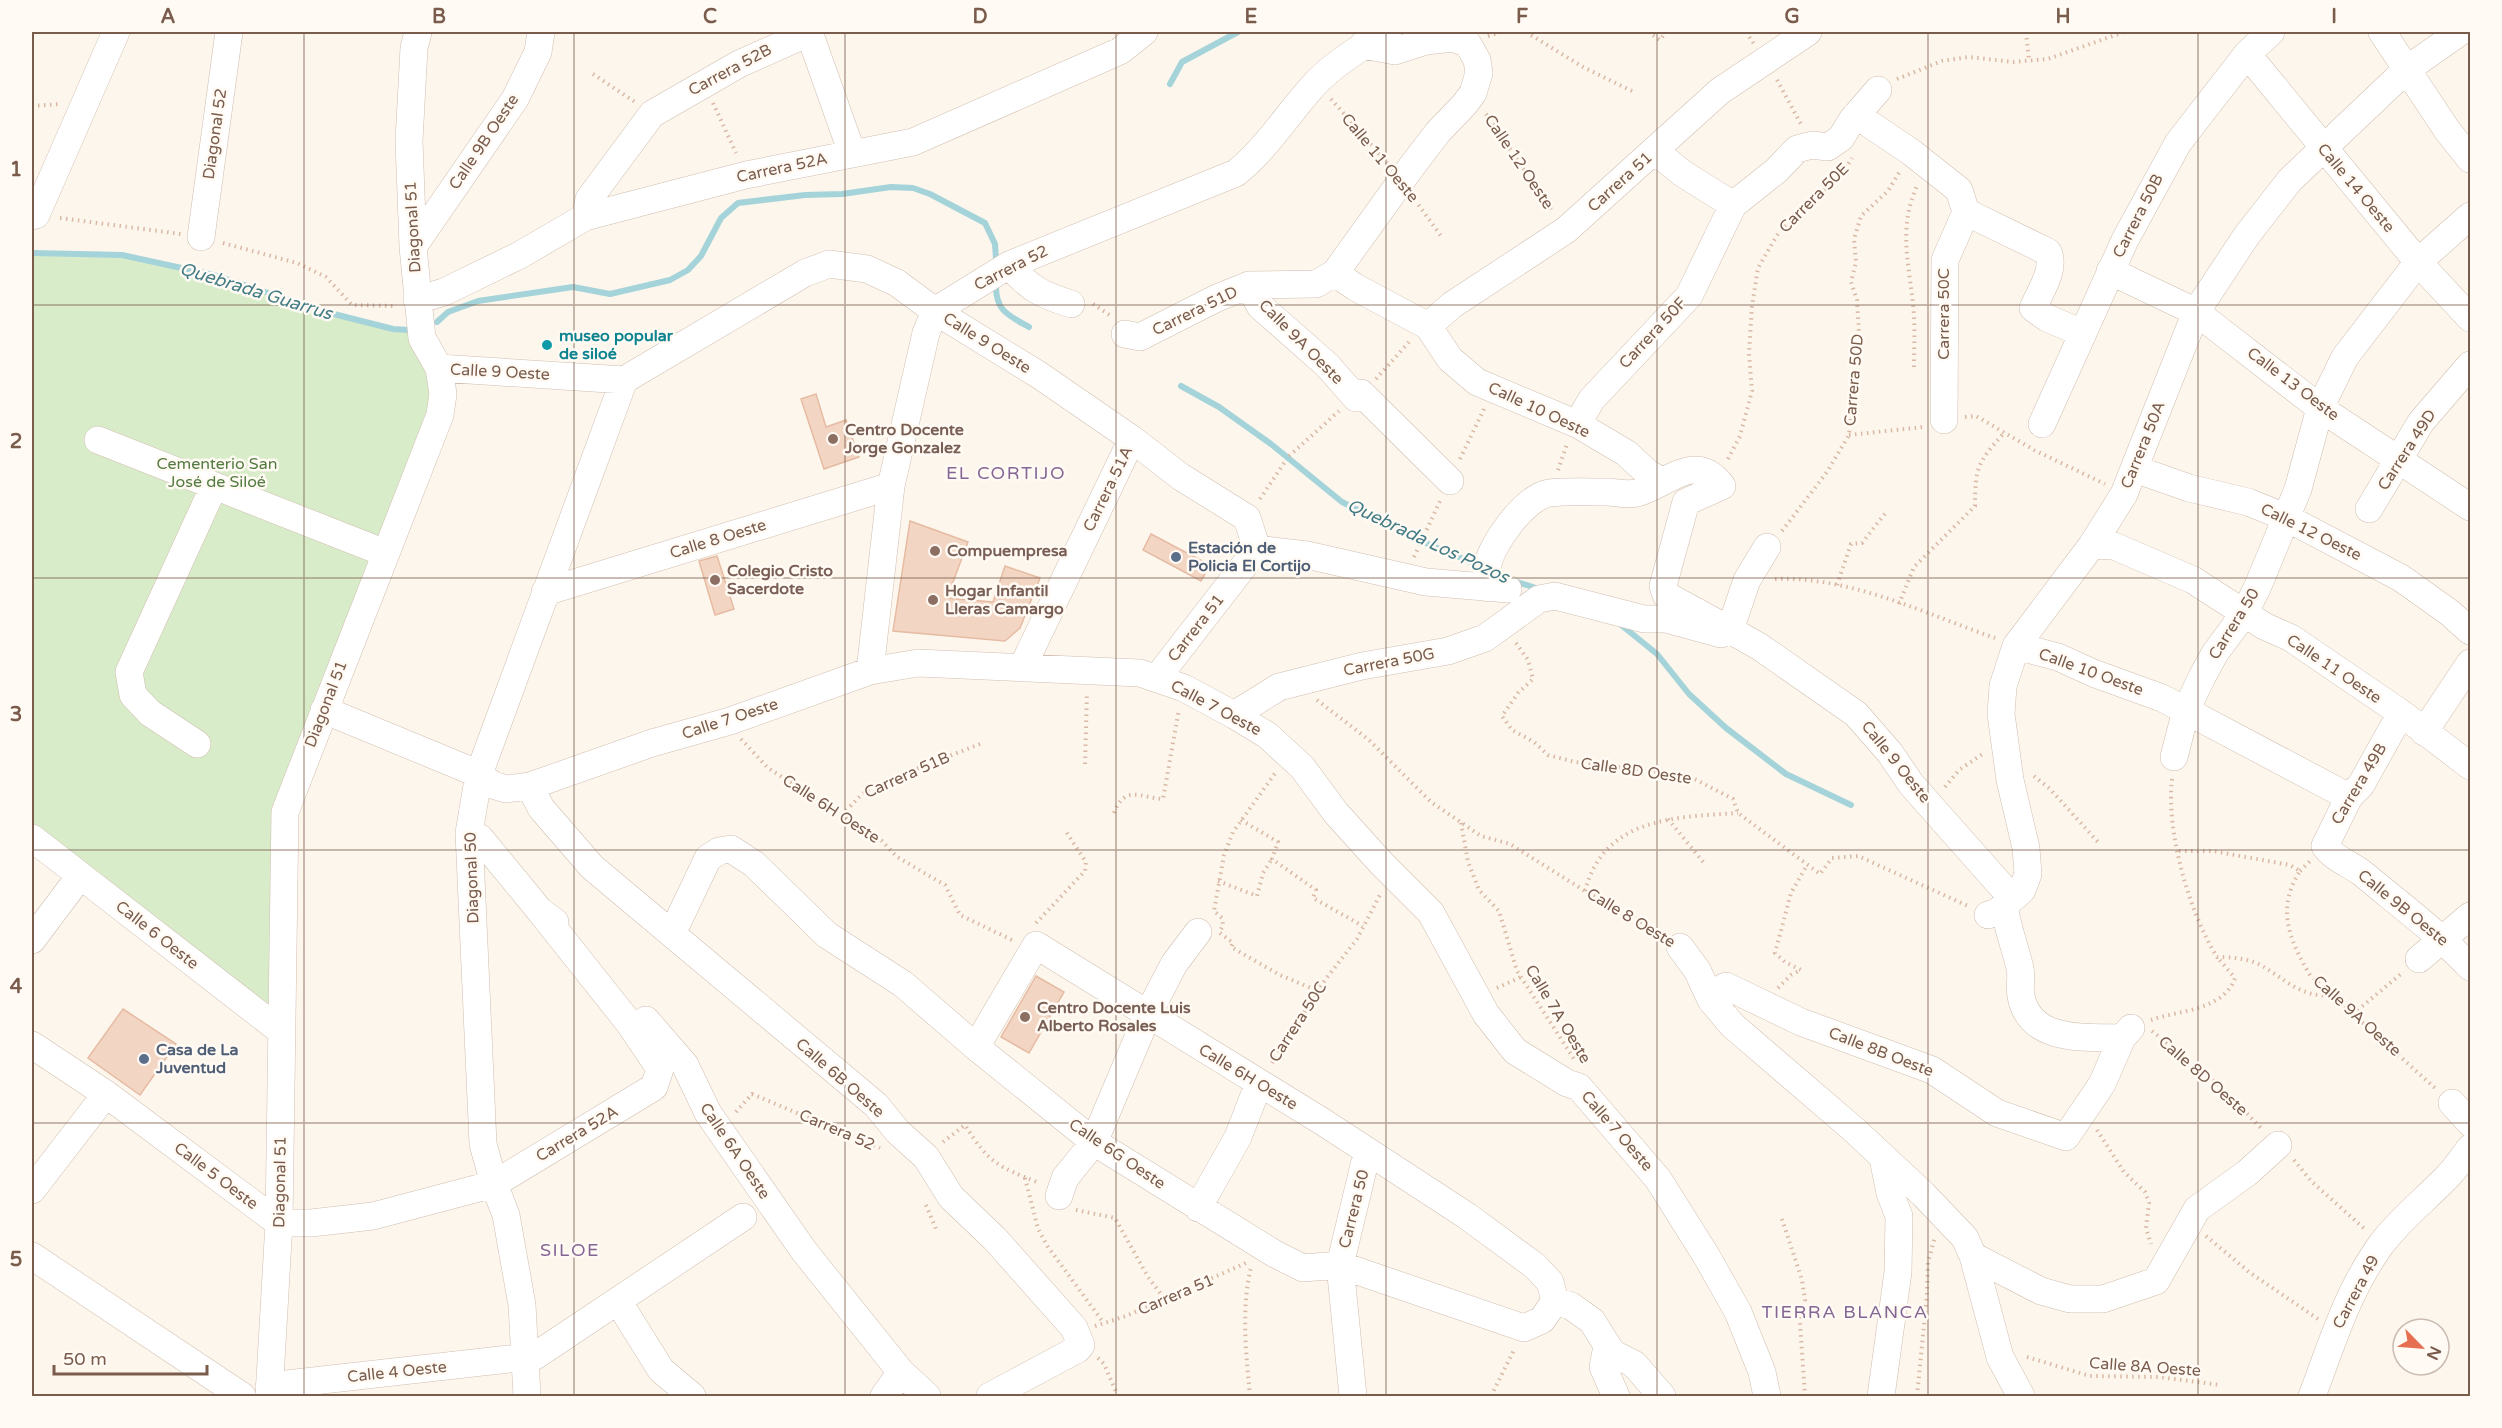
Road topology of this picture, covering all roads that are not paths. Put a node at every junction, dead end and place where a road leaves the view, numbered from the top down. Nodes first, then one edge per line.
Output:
1 (116, 32) edge
2 (230, 32) edge
3 (418, 32) edge
4 (541, 32) edge
5 (1144, 32) edge
6 (1388, 32) edge
7 (1808, 32) edge
8 (2271, 32) edge
9 (2382, 32) edge
10 (2460, 32) edge
11 (800, 34) edge
12 (1364, 45) junction
13 (2247, 54) junction
14 (2406, 70) junction
15 (1878, 90) road end
16 (1862, 119) junction
17 (2324, 150) junction
18 (1655, 151) junction
19 (852, 153) junction
20 (2470, 159) edge
21 (1733, 206) junction
22 (1966, 212) junction
23 (34, 216) edge
24 (2470, 216) edge
25 (585, 217) junction
26 (201, 237) road end
27 (413, 246) junction
28 (2418, 262) junction
29 (1009, 265) junction
30 (2110, 271) junction
31 (1335, 273) junction
32 (1249, 285) junction
33 (417, 304) junction
34 (1071, 304) road end
35 (935, 311) junction
36 (2196, 312) junction
37 (2470, 318) edge
38 (1428, 326) junction
39 (2082, 333) junction
40 (1125, 334) road end
41 (2470, 365) edge
42 (440, 368) junction
43 (624, 380) junction
44 (2320, 408) junction
45 (1944, 420) road end
46 (1577, 424) junction
47 (2042, 424) dead end
48 (1132, 439) junction
49 (98, 440) dead end
50 (2398, 458) junction
51 (2135, 469) junction
52 (1661, 480) junction
53 (1450, 481) dead end
54 (214, 486) junction
55 (891, 486) junction
56 (2470, 507) edge
57 (2369, 509) dead end
58 (2285, 517) junction
59 (2092, 545) junction
60 (1767, 547) road end
61 (1257, 549) junction
62 (385, 553) junction
63 (545, 592) junction
64 (1539, 599) joint
65 (2244, 614) junction
66 (1730, 630) junction
67 (2470, 631) edge
68 (2016, 646) junction
69 (2470, 663) edge
70 (1022, 668) junction
71 (870, 671) junction
72 (1157, 678) junction
73 (324, 710) junction
74 (2186, 710) junction
75 (2401, 713) junction
76 (1234, 715) junction
77 (2424, 732) junction
78 (197, 744) dead end
79 (2174, 758) road end
80 (2470, 766) edge
81 (479, 774) junction
82 (530, 786) junction
83 (2349, 797) junction
84 (469, 833) junction
85 (32, 838) edge
86 (2331, 855) joint
87 (80, 876) junction
88 (2001, 906) junction
89 (540, 911) junction
90 (2470, 916) edge
91 (1208, 933) road end
92 (672, 934) junction
93 (2442, 938) junction
94 (32, 940) edge
95 (1680, 947) road end
96 (2419, 959) road end
97 (2470, 967) edge
98 (1719, 993) junction
99 (1148, 1014) junction
100 (282, 1032) junction
101 (32, 1045) edge
102 (976, 1047) junction
103 (658, 1080) joint
104 (1259, 1083) junction
105 (106, 1094) junction
106 (2452, 1103) road end
107 (2470, 1122) edge
108 (1094, 1142) junction
109 (2278, 1145) road end
110 (2470, 1148) edge
111 (1367, 1153) junction
112 (1883, 1158) junction
113 (494, 1184) junction
114 (32, 1190) edge
115 (1059, 1196) dead end
116 (1198, 1208) junction
117 (1940, 1212) junction
118 (1899, 1216) junction
119 (743, 1217) dead end
120 (279, 1223) junction
121 (32, 1256) edge
122 (1972, 1256) junction
123 (1340, 1265) junction
124 (1556, 1300) junction
125 (618, 1301) junction
126 (1606, 1346) junction
127 (524, 1358) junction
128 (901, 1372) junction
129 (269, 1391) edge
130 (242, 1396) edge
131 (527, 1396) edge
132 (692, 1396) edge
133 (884, 1396) edge
134 (927, 1396) edge
135 (990, 1396) edge
136 (1353, 1396) edge
137 (1616, 1396) edge
138 (1662, 1396) edge
139 (1767, 1396) edge
140 (1881, 1396) edge
141 (2021, 1396) edge
142 (2313, 1396) edge

1 - 23 street
2 - 26 street, Diagonal 52
3 - 27 street, Diagonal 51
4 - 27 street, Calle 9B Oeste
5 - 19 street, Carrera 52A
6 - 12 street, Carrera 52
7 - 18 street, Carrera 51
8 - 13 street, Carrera 50B
9 - 14 street
10 - 14 street, Carrera 50A
11 - 19 street
11 - 25 street, Carrera 52B
12 - 29 street, Carrera 52
12 - 31 street
13 - 17 street, Calle 14 Oeste
13 - 30 street, Carrera 50B
14 - 17 street, Carrera 50A
14 - 20 street
15 - 16 street, Carrera 50F
16 - 21 street, Carrera 50F
16 - 22 street
17 - 28 street, Calle 14 Oeste
17 - 36 street, Carrera 50A
18 - 21 street
18 - 38 street, Carrera 51
19 - 25 street, Carrera 52A
21 - 46 street, Carrera 50F
22 - 39 street
22 - 45 street, Carrera 50C
24 - 28 street, Carrera 50
25 - 33 street, Carrera 52A
27 - 33 street, Diagonal 51
28 - 37 street, Calle 14 Oeste
28 - 44 street, Carrera 50
29 - 34 street
29 - 35 street, Carrera 52
30 - 36 street, Calle 13 Oeste
30 - 39 street, Carrera 50B
31 - 32 street, Carrera 51D
31 - 38 street, Calle 10 Oeste
32 - 40 street, Carrera 51D
32 - 53 street, Calle 9A Oeste
33 - 42 street, Diagonal 51
35 - 43 street, Calle 9 Oeste
35 - 48 street, Calle 9 Oeste
35 - 55 street
36 - 44 street, Calle 13 Oeste
36 - 51 street, Carrera 50A
38 - 46 street, Calle 10 Oeste
39 - 47 street, Carrera 50B
41 - 50 street, Carrera 49D
42 - 43 street, Calle 9 Oeste
42 - 62 street, Diagonal 51
43 - 63 street, Diagonal 50
44 - 50 street, Calle 13 Oeste
44 - 58 street, Carrera 50
46 - 52 street, Calle 10 Oeste
48 - 61 street, Calle 9 Oeste
48 - 70 street, Carrera 51A
49 - 54 street
50 - 56 street, Calle 13 Oeste
50 - 57 street, Carrera 49D
51 - 58 street, Calle 12 Oeste
51 - 59 street, Carrera 50A
52 - 61 street
52 - 66 street, Calle 9 Oeste
54 - 62 street
54 - 78 street
55 - 63 street, Calle 8 Oeste
55 - 71 street
58 - 65 street, Carrera 50
58 - 67 street, Calle 12 Oeste
59 - 65 street, Calle 11 Oeste
59 - 68 street, Carrera 50A
60 - 66 street
61 - 72 street, Carrera 51
62 - 73 street, Diagonal 51
63 - 81 street, Diagonal 50
64 - 66 street, Calle 9 Oeste
64 - 76 street, Carrera 50G
65 - 74 street, Carrera 50
65 - 75 street, Calle 11 Oeste
66 - 88 street, Calle 9 Oeste
68 - 74 street, Calle 10 Oeste
68 - 88 street, Carrera 50A
69 - 77 street
70 - 71 street, Calle 7 Oeste
70 - 72 street, Calle 7 Oeste
71 - 82 street, Calle 7 Oeste
72 - 76 street, Calle 7 Oeste
73 - 81 street, Calle 7 Oeste
73 - 100 street, Diagonal 51
74 - 79 street, Carrera 50
74 - 83 street, Calle 10 Oeste
75 - 77 street, Calle 11 Oeste
75 - 83 street, Carrera 49B
76 - 139 street, Calle 7 Oeste
77 - 80 street, Calle 11 Oeste
81 - 82 street, Calle 7 Oeste
81 - 84 street, Diagonal 50
82 - 92 street, Calle 6B Oeste
83 - 86 street, Carrera 49B
84 - 89 street, Calle 6A Oeste
84 - 113 street, Diagonal 50
85 - 87 street, Calle 6 Oeste
86 - 93 street, Calle 9B Oeste
87 - 94 street
87 - 100 street, Calle 6 Oeste
88 - 98 street, Calle 8B Oeste
89 - 103 street, Calle 6A Oeste
89 - 128 street, Calle 6A Oeste
90 - 93 street
91 - 99 street
92 - 102 street, Calle 6G Oeste
92 - 135 street, Calle 6B Oeste
93 - 96 street
93 - 97 street, Calle 9B Oeste
95 - 98 street, Calle 8 Oeste
98 - 112 street, Calle 8 Oeste
99 - 102 street, Calle 6H Oeste
99 - 104 street, Calle 6H Oeste
99 - 108 street
100 - 120 street, Diagonal 51
101 - 105 street, Calle 5 Oeste
102 - 108 street, Calle 6G Oeste
103 - 113 street, Carrera 52A
104 - 111 street, Calle 6H Oeste
104 - 116 street
105 - 114 street
105 - 120 street, Calle 5 Oeste
106 - 107 street
108 - 115 street
108 - 116 street, Calle 6G Oeste
109 - 122 street
110 - 142 street, Carrera 49
111 - 123 street, Carrera 50
111 - 124 street, Calle 6H Oeste
112 - 117 street, Calle 8 Oeste
112 - 118 street
113 - 120 street
113 - 127 street, Diagonal 50
116 - 123 street, Calle 6G Oeste
117 - 118 street
117 - 122 street, Calle 8 Oeste
118 - 140 street
119 - 125 street
120 - 129 street, Diagonal 51
121 - 130 street
122 - 141 street
123 - 124 street, Calle 6G Oeste
123 - 136 street, Carrera 50
124 - 126 street
125 - 127 street
125 - 132 street
126 - 137 street
126 - 138 street
127 - 129 street, Calle 4 Oeste
127 - 131 street, Diagonal 50
128 - 133 street
128 - 134 street, Calle 6A Oeste

